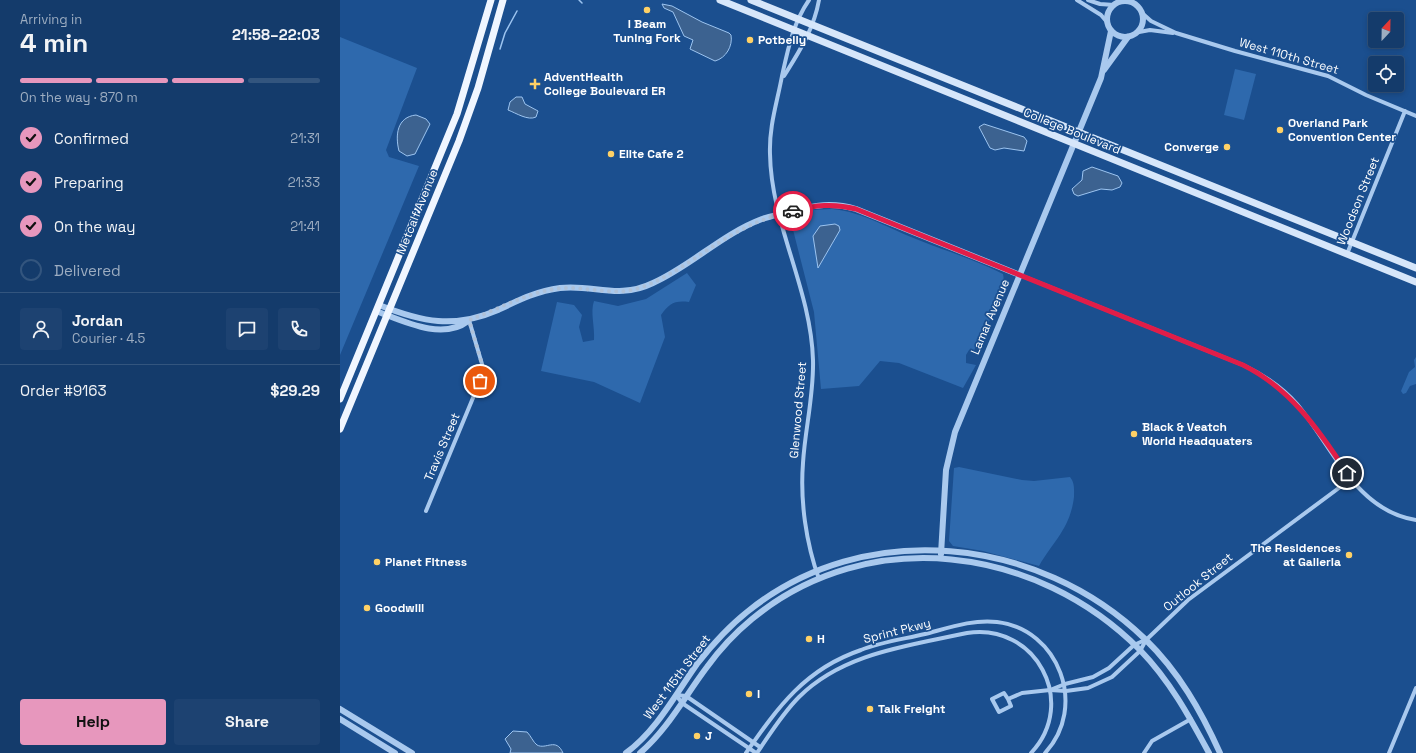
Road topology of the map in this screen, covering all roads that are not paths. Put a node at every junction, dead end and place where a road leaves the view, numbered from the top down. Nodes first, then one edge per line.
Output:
1 (491, 0) edge
2 (503, 0) edge
3 (720, 0) edge
4 (751, 0) edge
5 (809, 0) edge
6 (819, 0) edge
7 (1077, 0) edge
8 (1088, 0) edge
9 (1139, 0) edge
10 (1122, 1) edge
11 (1114, 5) junction
12 (1141, 10) junction
13 (798, 19) junction
14 (1107, 22) junction
15 (812, 25) junction
16 (794, 30) junction
17 (1111, 31) junction
18 (1138, 32) junction
19 (1176, 33) junction
20 (808, 36) junction
21 (1128, 37) junction
22 (1104, 70) junction
23 (782, 80) junction
24 (1405, 111) junction
25 (1416, 116) edge
26 (1080, 132) junction
27 (1074, 144) junction
28 (780, 214) junction
29 (1353, 242) junction
30 (1347, 254) junction
31 (1416, 268) edge
32 (1020, 275) junction
33 (1416, 282) edge
34 (378, 308) junction
35 (388, 312) junction
36 (469, 320) junction
37 (340, 399) edge
38 (340, 428) edge
39 (1351, 479) junction
40 (426, 511) dead end
41 (1416, 520) edge
42 (941, 550) junction
43 (940, 559) junction
44 (816, 570) junction
45 (819, 579) junction
46 (1146, 640) junction
47 (1134, 645) junction
48 (1140, 650) junction
49 (1065, 684) junction
50 (1416, 688) edge
51 (1050, 690) junction
52 (1066, 691) junction
53 (676, 695) junction
54 (686, 696) junction
55 (1008, 699) junction
56 (682, 703) junction
57 (340, 708) edge
58 (1191, 719) junction
59 (340, 720) edge
60 (753, 743) junction
61 (749, 748) junction
62 (760, 748) junction
63 (394, 753) edge
64 (412, 753) edge
65 (626, 753) edge
66 (640, 753) edge
67 (746, 753) edge
68 (756, 753) edge
69 (1031, 753) edge
70 (1046, 753) edge
71 (1144, 753) edge
72 (1210, 753) edge
73 (1220, 753) edge
74 (1389, 753) edge

1 - 34 main road, Metcalf Avenue
2 - 35 main road, Metcalf Avenue
3 - 16 main road, College Boulevard
4 - 13 main road, College Boulevard
5 - 13 street, Glenwood Street
6 - 15 street, Glenwood Street
7 - 14 street
8 - 11 street
9 - 12 street
10 - 11 street
10 - 12 street
11 - 14 street
12 - 18 street
12 - 19 street, West 110th Street
13 - 15 main road, College Boulevard
13 - 16 street, Glenwood Street
14 - 17 street
15 - 20 street, Glenwood Street
15 - 26 main road, College Boulevard
16 - 20 main road, College Boulevard
16 - 23 street, Glenwood Street
17 - 21 street
17 - 22 street, Lamar Avenue
18 - 19 street, West 110th Street
18 - 21 street
19 - 24 street, West 110th Street
20 - 23 street, Glenwood Street
20 - 27 main road, College Boulevard
21 - 22 street, Lamar Avenue
22 - 26 street, Lamar Avenue
23 - 28 street, Glenwood Street
24 - 25 street, West 110th Street
24 - 29 street, Woodson Street
26 - 27 street, Lamar Avenue
26 - 29 main road, College Boulevard
27 - 30 main road, College Boulevard
27 - 32 street, Lamar Avenue
28 - 32 street
28 - 36 street
28 - 44 street, Glenwood Street
29 - 30 street, Woodson Street
29 - 31 main road, College Boulevard
30 - 33 main road, College Boulevard
32 - 39 street
32 - 42 street, Lamar Avenue
34 - 35 street
34 - 37 main road, Metcalf Avenue
35 - 36 street
35 - 38 main road, Metcalf Avenue
36 - 40 street, Travis Street
39 - 41 street
39 - 46 street, Outlook Street
42 - 43 street, Lamar Avenue
42 - 44 street, West 115th Street
42 - 46 street, West 115th Street
43 - 45 street, West 115th Street
43 - 47 street, West 115th Street
44 - 45 street, Glenwood Street
44 - 53 street, West 115th Street
45 - 54 street, West 115th Street
46 - 47 street
46 - 48 street, Outlook Street
46 - 73 street, West 115th Street
47 - 48 street, West 115th Street
47 - 49 street
48 - 52 street
48 - 58 street, West 115th Street
49 - 51 street
49 - 52 street, Sprint Pkwy
49 - 60 street, Sprint Pkwy
50 - 74 street
51 - 52 street
51 - 55 street
51 - 62 street, Sprint Pkwy
51 - 69 street, Sprint Pkwy
52 - 70 street, Sprint Pkwy
53 - 54 street
53 - 56 street
53 - 65 street, West 115th Street
54 - 56 street, West 115th Street
54 - 60 street
55 - 55 street
56 - 61 street
56 - 66 street, West 115th Street
57 - 64 street
58 - 71 street
58 - 72 street, West 115th Street
59 - 63 street
60 - 61 street, Sprint Pkwy
60 - 62 street
61 - 67 street, Sprint Pkwy
61 - 68 street
62 - 68 street, Sprint Pkwy

